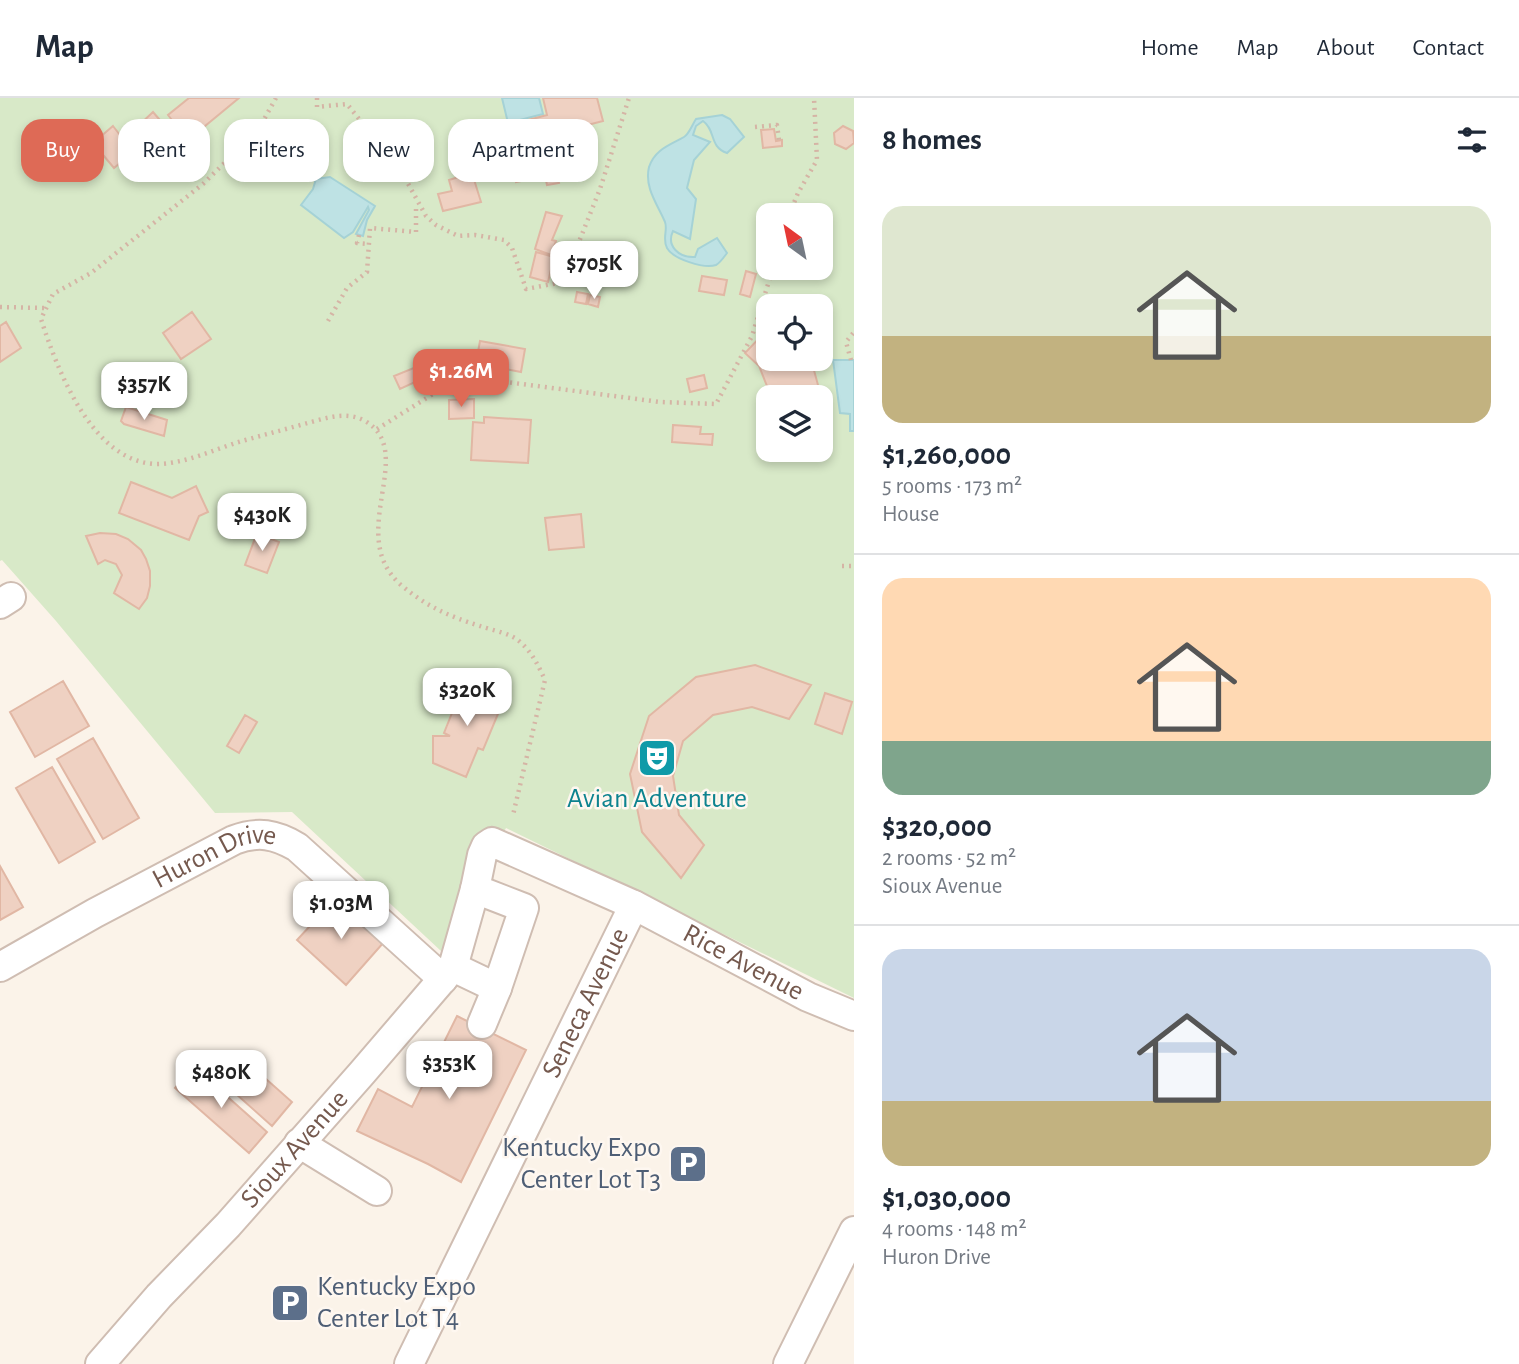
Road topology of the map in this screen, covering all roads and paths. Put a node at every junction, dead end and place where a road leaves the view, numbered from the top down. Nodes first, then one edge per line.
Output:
1 (276, 98) edge
2 (317, 98) edge
3 (629, 98) edge
4 (814, 98) edge
5 (755, 127) dead end
6 (779, 141) dead end
7 (416, 201) junction
8 (794, 203) edge
9 (359, 235) dead end
10 (369, 244) junction
11 (769, 280) edge
12 (0, 307) edge
13 (44, 308) junction
14 (328, 321) dead end
15 (854, 332) edge
16 (851, 360) dead end
17 (377, 429) junction
18 (842, 566) dead end
19 (854, 566) edge
20 (513, 815) dead end
21 (492, 842) joint
22 (475, 890) junction
23 (634, 905) junction
24 (0, 967) edge
25 (448, 973) junction
26 (497, 988) junction
27 (854, 1016) edge
28 (482, 1024) dead end
29 (299, 1143) junction
30 (377, 1191) dead end
31 (854, 1231) edge
32 (100, 1364) edge
33 (408, 1364) edge
34 (788, 1364) edge

1 - 13 path
2 - 7 path
3 - 7 path
4 - 8 path
5 - 6 path
7 - 10 path
9 - 10 path
10 - 14 path
11 - 17 path
12 - 13 path
13 - 17 path
15 - 16 path
17 - 20 path
18 - 19 path
21 - 22 street, Sioux Avenue
21 - 23 street, Rice Avenue
22 - 25 street, Sioux Avenue
22 - 26 street
23 - 27 street, Rice Avenue
23 - 33 street, Seneca Avenue
24 - 25 street, Huron Drive
25 - 26 street, Huron Drive
25 - 29 street, Sioux Avenue
26 - 28 street
29 - 30 street
29 - 32 street, Sioux Avenue
31 - 34 street

